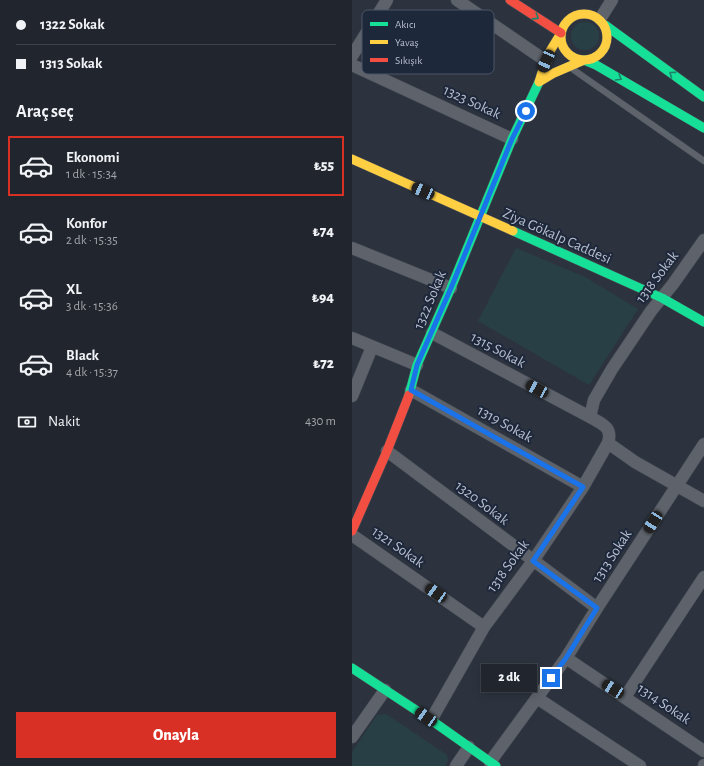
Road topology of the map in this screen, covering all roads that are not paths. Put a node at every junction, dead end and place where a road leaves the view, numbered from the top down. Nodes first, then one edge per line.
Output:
1 (387, 0) edge
2 (457, 0) edge
3 (510, 0) edge
4 (612, 0) edge
5 (573, 4) dead end
6 (381, 10) edge
7 (472, 10) edge
8 (599, 20) junction
9 (494, 25) edge
10 (561, 33) junction
11 (362, 40) edge
12 (352, 56) edge
13 (584, 60) junction
14 (546, 61) junction
15 (352, 65) edge
16 (569, 67) junction
17 (362, 70) edge
18 (371, 74) edge
19 (539, 82) junction
20 (704, 97) edge
21 (704, 128) edge
22 (512, 139) junction
23 (352, 159) edge
24 (704, 161) edge
25 (480, 217) junction
26 (704, 240) edge
27 (352, 248) edge
28 (451, 288) junction
29 (662, 298) junction
30 (704, 322) edge
31 (432, 333) junction
32 (352, 338) edge
33 (372, 347) junction
34 (417, 365) junction
35 (411, 390) junction
36 (352, 396) edge
37 (590, 417) junction
38 (609, 437) junction
39 (704, 444) edge
40 (387, 451) junction
41 (677, 485) junction
42 (583, 487) junction
43 (704, 501) edge
44 (352, 531) edge
45 (352, 535) edge
46 (533, 561) junction
47 (704, 577) edge
48 (597, 608) junction
49 (484, 627) junction
50 (566, 658) junction
51 (352, 668) edge
52 (385, 690) junction
53 (625, 697) junction
54 (537, 698) junction
55 (431, 720) junction
56 (352, 737) edge
57 (470, 747) junction
58 (704, 751) edge
59 (493, 764) edge
60 (456, 766) edge
61 (640, 766) edge

1 - 6 street
2 - 7 street
3 -> 10 main road
4 - 8 street
5 - 8 main road
8 - 10 main road
8 - 13 main road
20 -> 8 main road
9 - 14 street
10 - 13 main road
10 - 14 main road, 1322 Sokak
11 - 12 street
13 - 16 main road
13 -> 21 main road
14 - 19 main road, 1322 Sokak
15 - 17 street, 1323 Sokak
16 - 19 main road
16 - 24 lane
18 - 22 street, 1323 Sokak
19 - 22 main road, 1322 Sokak
22 - 25 main road, 1322 Sokak
23 - 25 main road, Ziya Gökalp Caddesi
25 - 28 main road, 1322 Sokak
25 - 29 main road, Ziya Gökalp Caddesi
26 - 29 street, 1318 Sokak
27 - 28 street
28 - 31 main road, 1322 Sokak
29 - 30 main road, Ziya Gökalp Caddesi
29 - 37 street, 1318 Sokak
31 - 34 main road, 1322 Sokak
31 - 37 street, 1315 Sokak
32 - 33 street
33 - 34 street
33 - 36 street
34 - 35 main road, 1322 Sokak
35 - 40 main road, 1322 Sokak
35 - 42 street, 1319 Sokak
37 - 38 street, 1315 Sokak
38 - 41 street, 1315 Sokak
38 - 42 street, 1318 Sokak
39 - 41 street, 1313 Sokak
40 - 44 main road, 1322 Sokak
40 - 46 street, 1320 Sokak
41 - 43 street, 1315 Sokak
41 - 48 street, 1313 Sokak
42 - 46 street, 1318 Sokak
45 - 49 street, 1321 Sokak
46 - 48 street, 1320 Sokak
46 - 49 street, 1318 Sokak
47 - 53 street
48 - 50 street, 1313 Sokak
49 - 55 street, 1318 Sokak
50 - 53 street, 1314 Sokak
50 - 54 street, 1313 Sokak
51 - 52 main road
52 - 55 main road
52 - 56 street
53 - 58 street, 1314 Sokak
54 - 59 street, 1313 Sokak
54 - 61 street
55 - 57 main road
57 - 59 main road
57 - 60 street

